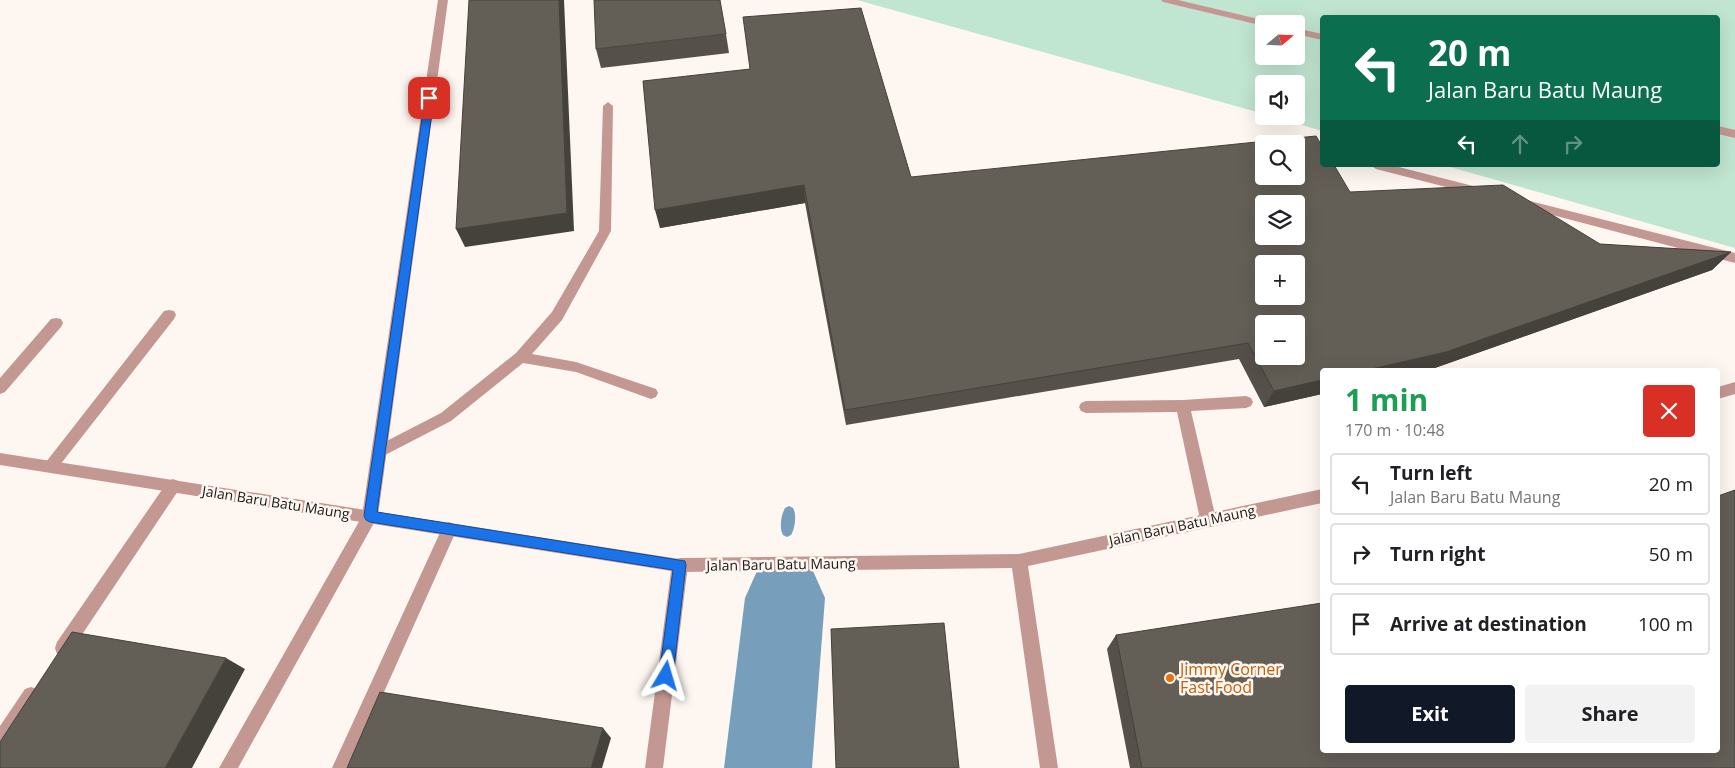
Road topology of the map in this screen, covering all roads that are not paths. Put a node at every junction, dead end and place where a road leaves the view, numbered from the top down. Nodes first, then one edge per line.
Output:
1 (443, 0) edge
2 (1166, 0) edge
3 (1255, 21) edge
4 (1305, 33) edge
5 (1320, 37) edge
6 (608, 106) dead end
7 (1720, 130) edge
8 (1735, 134) edge
9 (1384, 167) edge
10 (1490, 194) edge
11 (1508, 199) edge
12 (1735, 258) edge
13 (169, 315) dead end
14 (56, 323) dead end
15 (521, 357) junction
16 (0, 388) edge
17 (1735, 388) edge
18 (1720, 392) edge
19 (651, 394) dead end
20 (1246, 402) dead end
21 (1183, 406) junction
22 (1086, 407) dead end
23 (380, 451) junction
24 (0, 459) edge
25 (51, 466) junction
26 (173, 486) junction
27 (1320, 496) edge
28 (370, 516) junction
29 (1208, 519) junction
30 (449, 529) junction
31 (1019, 561) junction
32 (680, 565) junction
33 (56, 658) edge
34 (39, 683) edge
35 (0, 741) edge
36 (228, 768) edge
37 (341, 768) edge
38 (654, 768) edge
39 (1049, 768) edge

1 - 23 street
2 - 3 street
4 - 5 street
6 - 15 street
7 - 8 street
9 - 10 street
11 - 12 street
13 - 25 street
14 - 16 street
15 - 19 street
15 - 23 street
17 - 18 street
20 - 21 street
21 - 22 street
21 - 29 street
23 - 28 street
24 - 25 street, Jalan Baru Batu Maung
25 - 26 street, Jalan Baru Batu Maung
26 - 28 street, Jalan Baru Batu Maung
26 - 33 street
27 - 29 street, Jalan Baru Batu Maung
28 - 30 street, Jalan Baru Batu Maung
28 - 36 street
29 - 31 street, Jalan Baru Batu Maung
30 - 32 street, Jalan Baru Batu Maung
30 - 37 street
31 - 32 street, Jalan Baru Batu Maung
31 - 39 street
32 - 38 street
34 - 35 street

